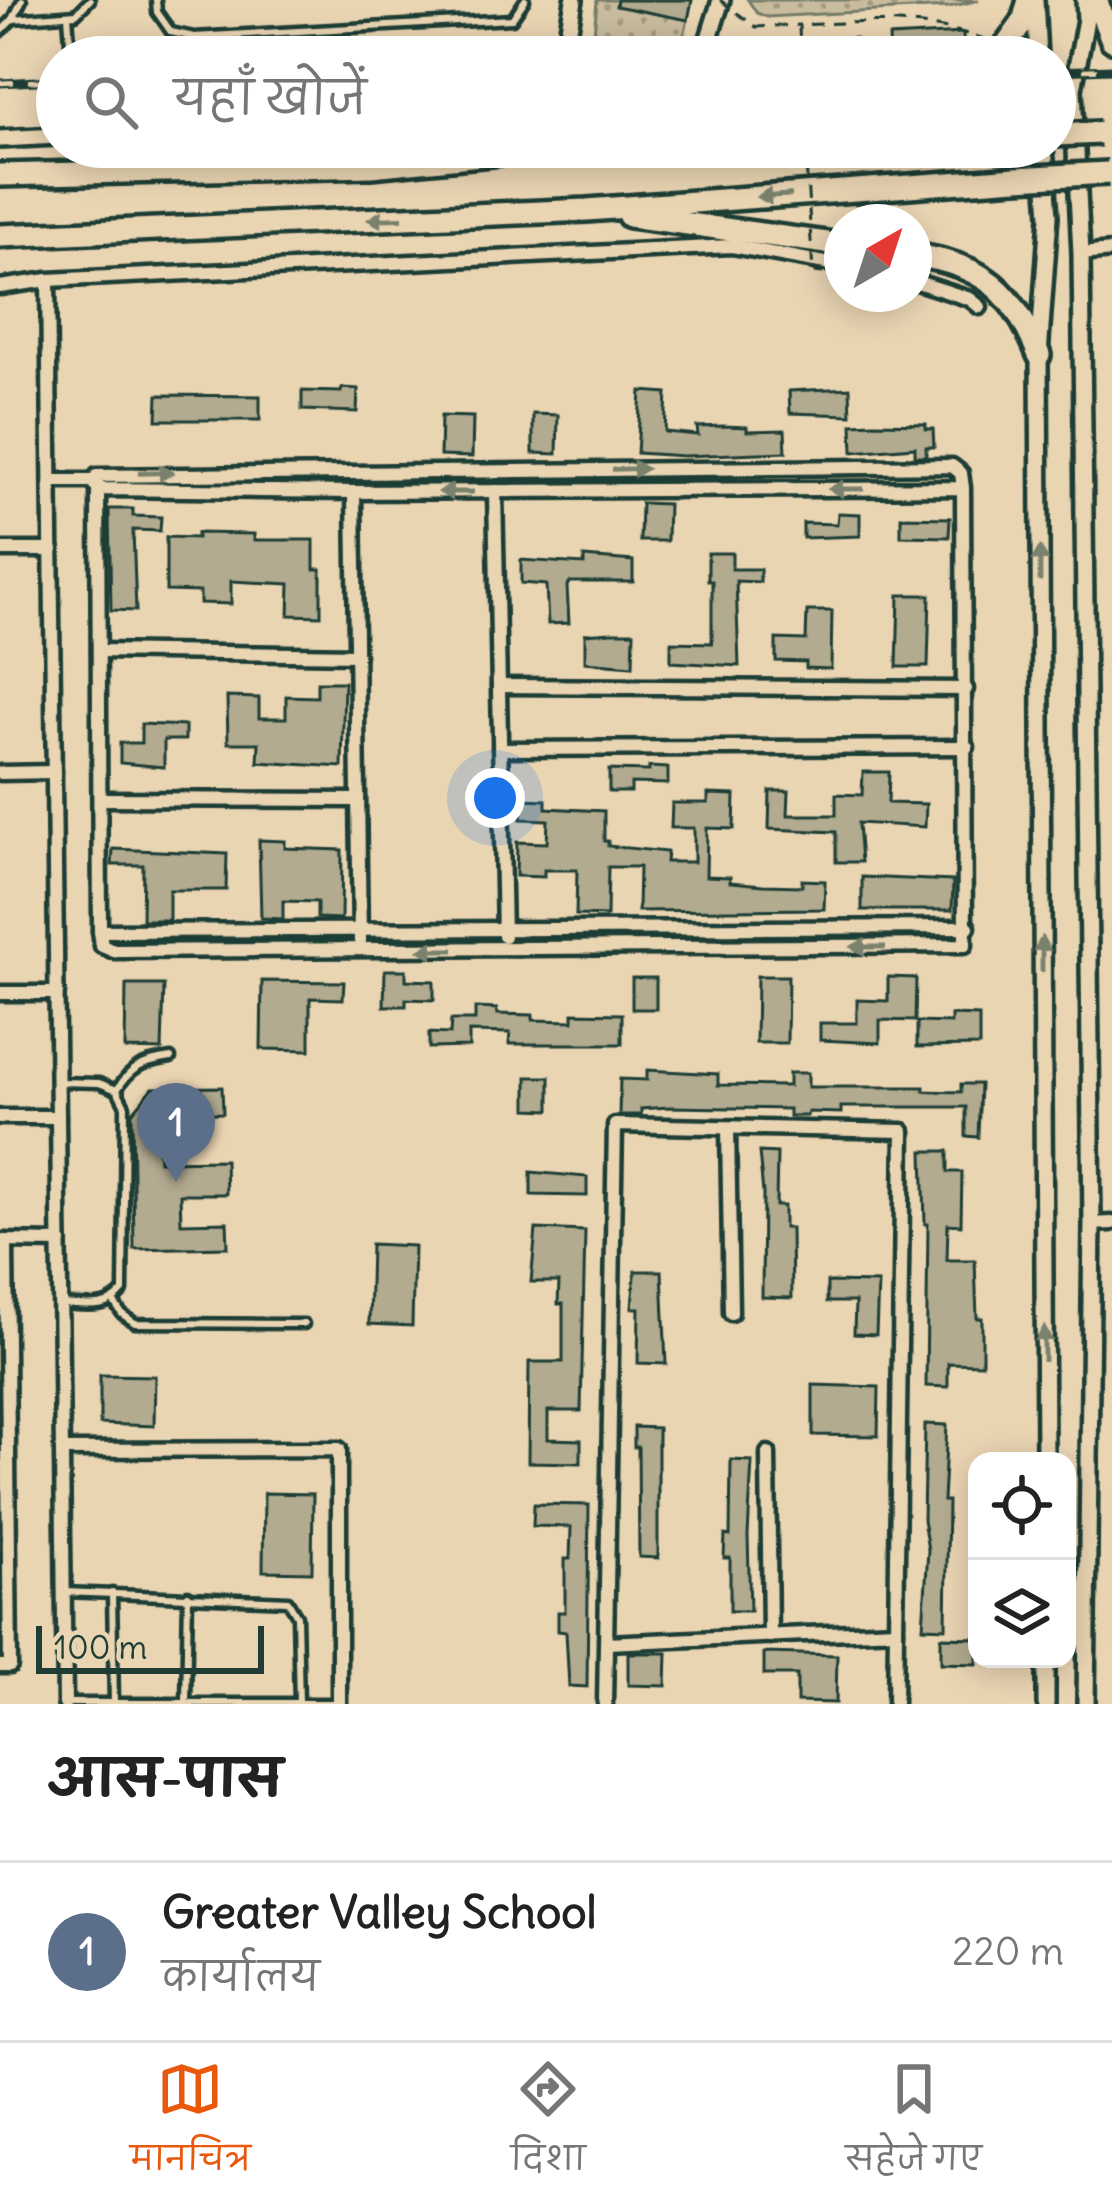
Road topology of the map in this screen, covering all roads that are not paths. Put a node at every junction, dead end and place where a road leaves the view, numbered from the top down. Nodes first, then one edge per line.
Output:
1 (22, 0) edge
2 (90, 0) edge
3 (156, 0) edge
4 (525, 0) edge
5 (574, 0) edge
6 (720, 0) edge
7 (1032, 0) edge
8 (1085, 0) edge
9 (1096, 0) edge
10 (68, 15) junction
11 (13, 20) junction
12 (0, 32) edge
13 (571, 32) junction
14 (70, 36) edge
15 (189, 36) edge
16 (212, 36) edge
17 (570, 36) edge
18 (571, 36) edge
19 (709, 36) edge
20 (1014, 36) edge
21 (1036, 36) edge
22 (1112, 40) edge
23 (1076, 69) edge
24 (1106, 132) edge
25 (1076, 134) edge
26 (36, 137) edge
27 (0, 139) edge
28 (1076, 155) edge
29 (289, 168) edge
30 (1046, 168) edge
31 (1110, 173) edge
32 (0, 175) edge
33 (586, 210) junction
34 (0, 236) edge
35 (824, 243) edge
36 (1112, 251) edge
37 (1082, 254) junction
38 (932, 258) edge
39 (824, 263) edge
40 (49, 280) junction
41 (0, 287) edge
42 (932, 287) edge
43 (980, 307) dead end
44 (1040, 355) junction
45 (51, 481) junction
46 (96, 484) junction
47 (963, 488) junction
48 (495, 491) junction
49 (354, 492) junction
50 (0, 550) edge
51 (52, 550) junction
52 (99, 651) junction
53 (357, 655) junction
54 (499, 686) junction
55 (966, 689) junction
56 (967, 747) junction
57 (500, 749) junction
58 (0, 772) edge
59 (54, 772) junction
60 (100, 799) junction
61 (357, 800) junction
62 (968, 927) junction
63 (791, 928) junction
64 (100, 931) junction
65 (503, 931) junction
66 (360, 933) junction
67 (792, 948) junction
68 (361, 950) junction
69 (504, 950) junction
70 (0, 993) edge
71 (57, 993) junction
72 (171, 1058) dead end
73 (58, 1082) junction
74 (117, 1090) junction
75 (0, 1117) edge
76 (58, 1117) junction
77 (728, 1128) junction
78 (1112, 1223) edge
79 (1092, 1224) junction
80 (3, 1241) edge
81 (60, 1242) junction
82 (114, 1302) junction
83 (61, 1304) junction
84 (731, 1313) dead end
85 (304, 1324) dead end
86 (62, 1450) junction
87 (1045, 1452) edge
88 (768, 1453) dead end
89 (64, 1592) junction
90 (112, 1593) junction
91 (188, 1595) junction
92 (896, 1630) junction
93 (770, 1636) junction
94 (608, 1643) junction
95 (0, 1666) edge
96 (1046, 1668) edge
97 (114, 1703) edge
98 (186, 1703) edge
99 (299, 1703) edge
100 (65, 1704) edge
101 (339, 1704) edge
102 (605, 1704) edge
103 (895, 1704) edge
104 (1046, 1704) edge
105 (1086, 1704) edge

1 - 11 lane
2 - 10 lane
3 - 15 lane
4 - 16 lane
5 - 13 street
6 - 19 street
7 - 20 highway
7 - 21 street
8 - 23 street
9 - 22 highway
10 - 11 lane
10 - 14 lane
11 - 12 lane
13 - 17 street
13 - 18 street
24 - 25 highway, bridge
26 - 27 street
28 - 37 street
29 - 32 highway
30 - 44 street
31 -> 33 highway, bridge
33 -> 34 highway
33 - 35 highway
36 - 37 street
37 - 79 street
38 - 44 highway
39 - 40 street
40 - 41 street
40 - 45 street
42 - 43 street
87 -> 44 street
45 - 46 street
45 - 51 street
46 -> 47 street
46 - 49 street
46 - 52 street
47 -> 48 street
47 - 55 street
48 -> 49 street
48 - 54 street
49 - 53 street
50 - 51 street
51 - 59 street
52 - 53 street
52 - 60 street
53 - 61 street
54 - 55 street
54 - 57 street
55 - 56 street
56 - 57 street
56 - 62 street
57 - 65 street
58 - 59 street
59 - 71 street
60 - 61 street
60 - 64 street
61 - 66 street
62 - 63 street
62 -> 67 street
63 - 65 street
63 - 67 street
64 - 66 street
64 - 68 street
65 - 66 street
65 - 69 street
66 - 68 street
67 - 69 street
69 -> 68 street
70 - 71 street
71 - 73 street
72 - 74 lane
73 - 74 lane
73 - 76 street
74 - 82 lane
75 - 76 street
76 - 81 street
77 - 84 street
77 - 92 street
77 - 94 street
78 - 79 street
79 - 105 street
80 - 81 street
80 - 95 street
81 - 83 street
82 - 83 lane
82 - 85 lane
83 - 86 street
86 - 89 street
86 - 101 street
88 - 93 street
89 - 90 lane
89 - 100 street
90 - 91 lane
90 - 97 lane
91 - 98 lane
91 - 99 lane
92 - 93 street
92 - 103 street
93 - 94 street
94 - 102 street
96 - 104 street
97 - 98 lane
97 - 100 lane
98 - 99 lane
99 - 101 lane

